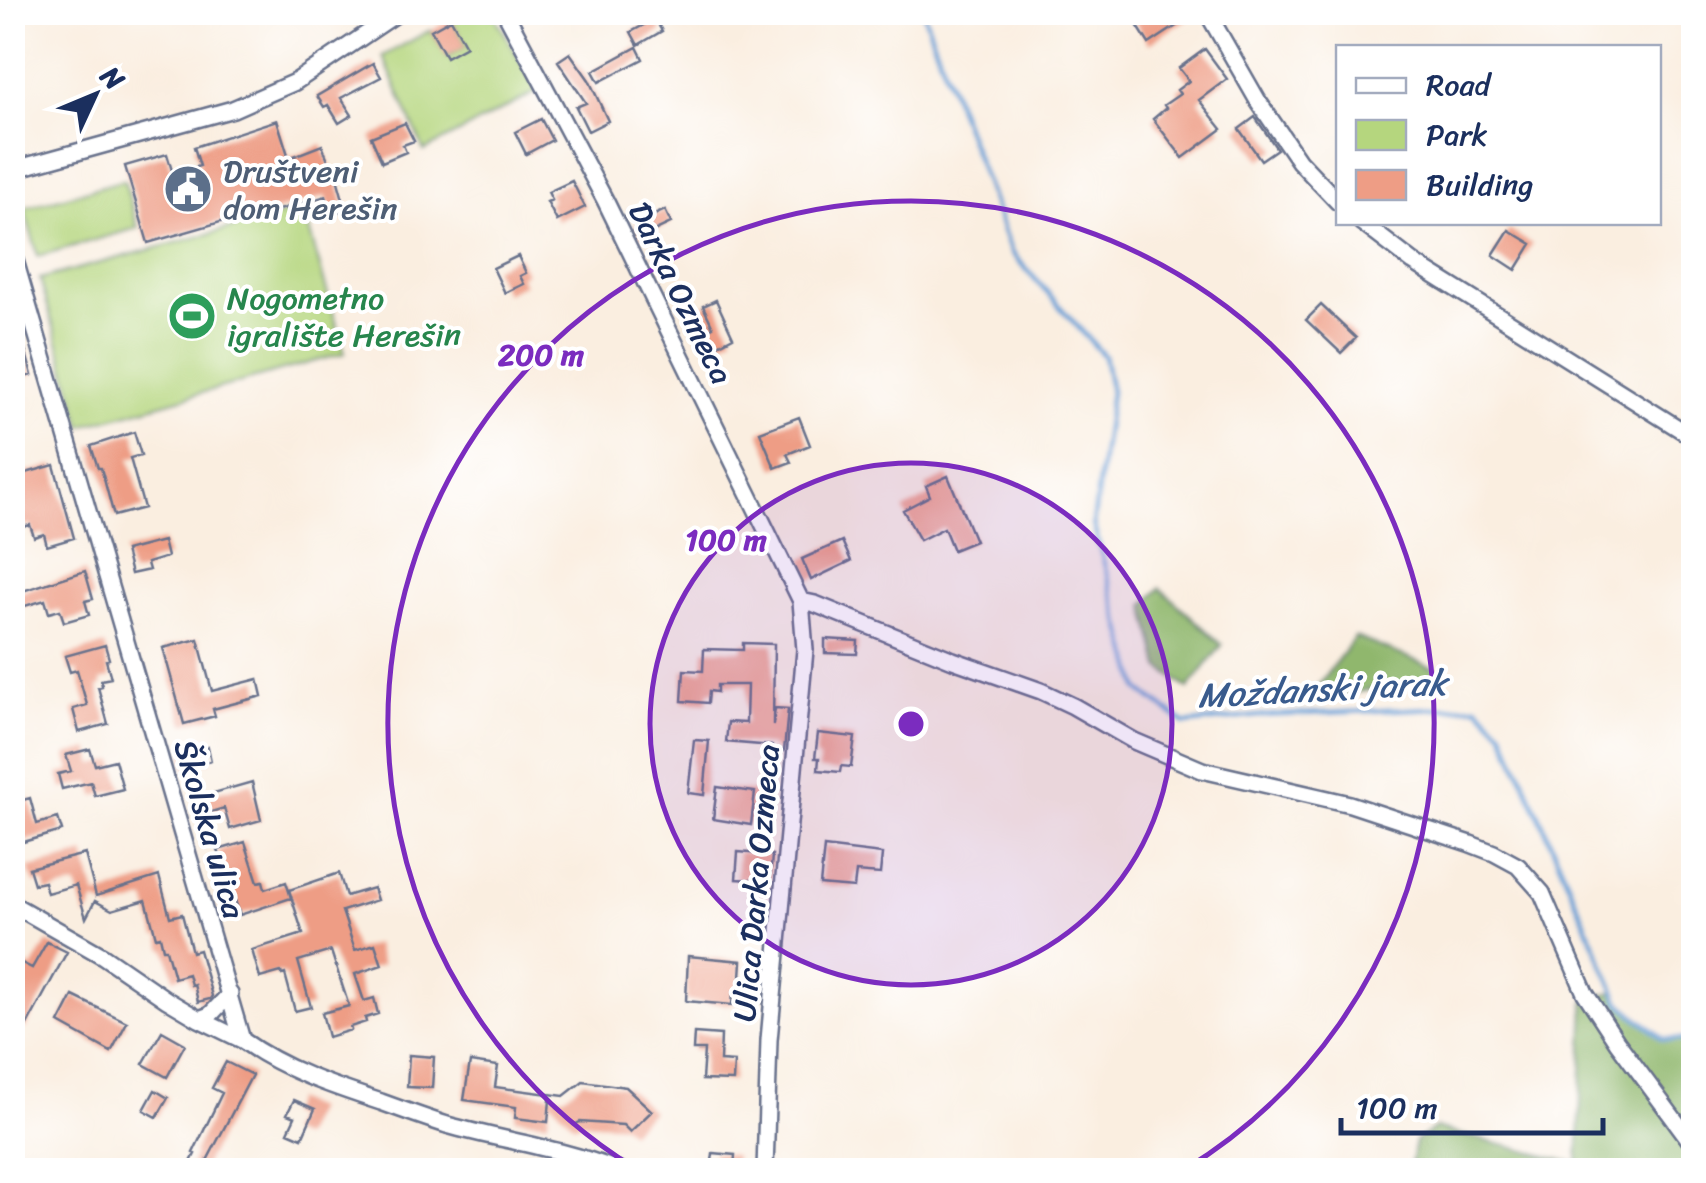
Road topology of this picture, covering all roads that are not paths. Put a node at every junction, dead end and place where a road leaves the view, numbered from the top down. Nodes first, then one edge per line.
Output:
1 (399, 12) edge
2 (505, 12) edge
3 (1207, 12) edge
4 (12, 170) edge
5 (1336, 200) edge
6 (1365, 225) edge
7 (12, 250) edge
8 (1694, 438) edge
9 (801, 601) junction
10 (12, 904) edge
11 (230, 994) junction
12 (199, 1020) junction
13 (242, 1040) junction
14 (1694, 1146) edge
15 (616, 1170) edge
16 (765, 1170) edge

1 - 4 street
2 - 9 street, Darka Ozmeca
3 - 5 street
6 - 8 street
7 - 11 street, Školska ulica
9 - 14 street
9 - 16 street, Ulica Darka Ozmeca
10 - 12 street
11 - 12 street
11 - 13 street, Školska ulica
12 - 13 street
13 - 15 street

